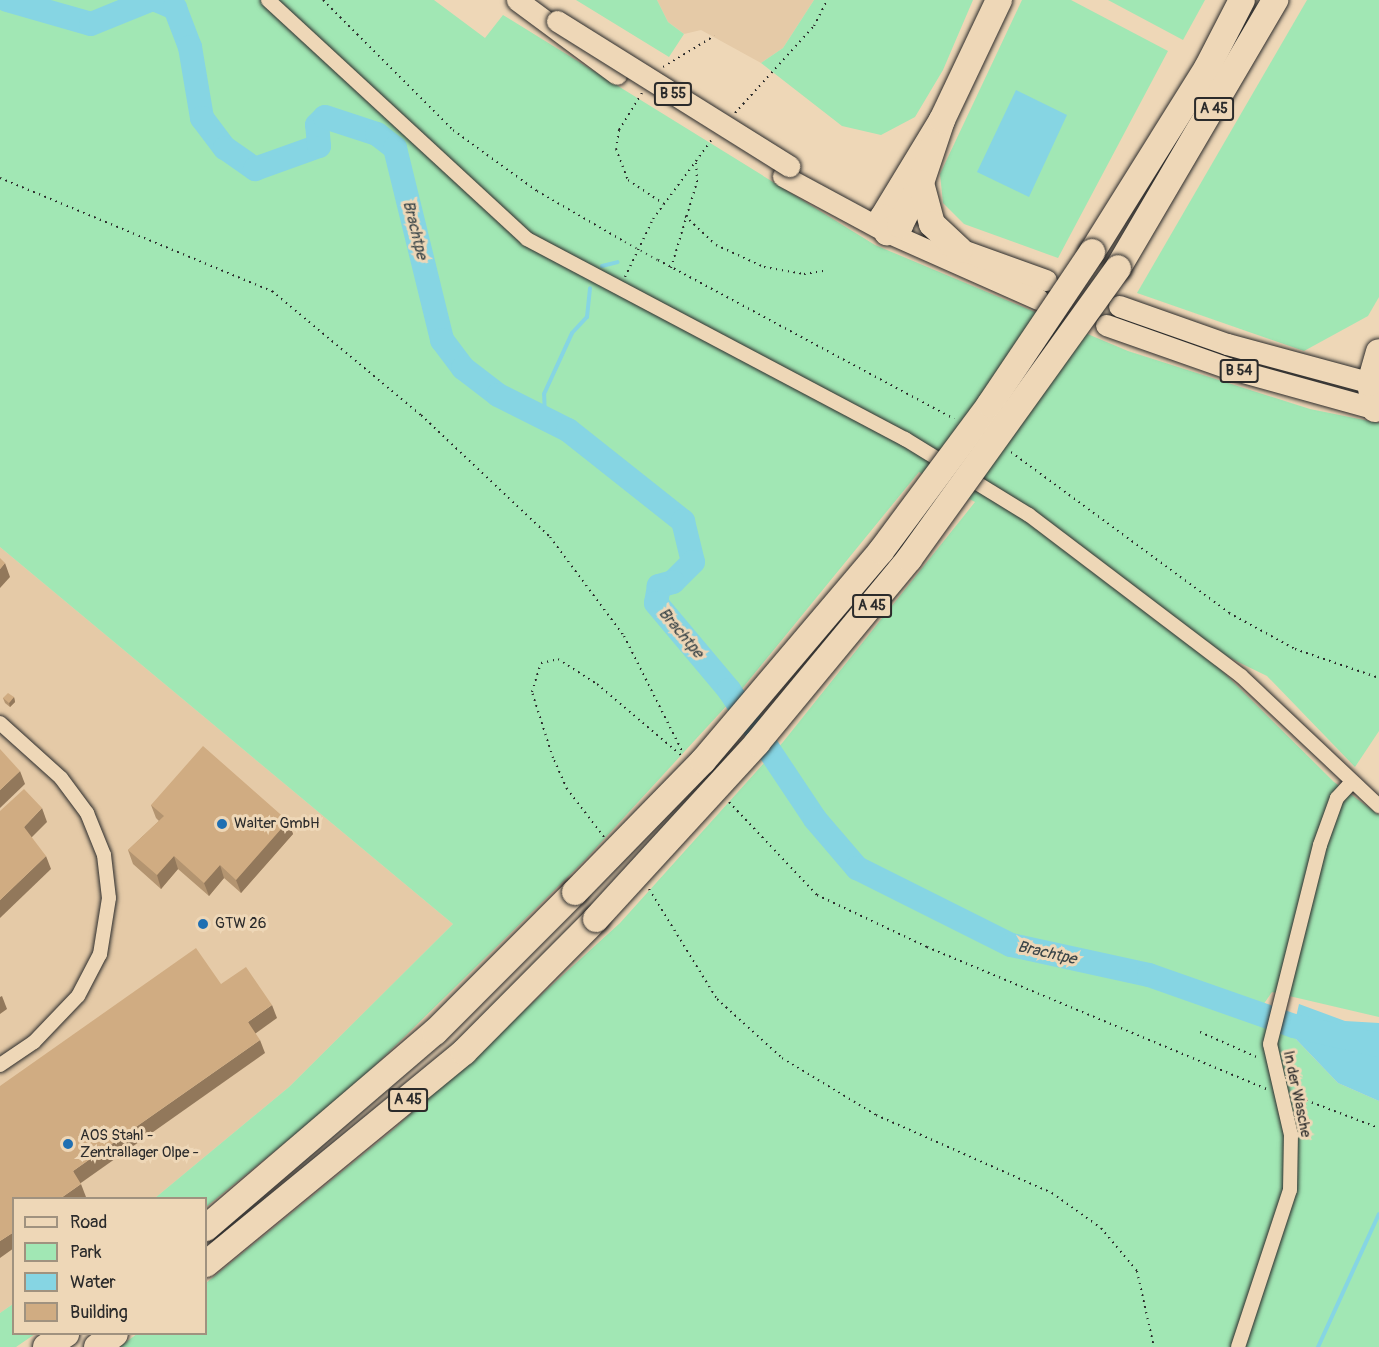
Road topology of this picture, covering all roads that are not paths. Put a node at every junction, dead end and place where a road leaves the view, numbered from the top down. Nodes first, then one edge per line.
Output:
1 (268, 0) edge
2 (518, 0) edge
3 (999, 0) edge
4 (1242, 0) edge
5 (1275, 0) edge
6 (942, 120) junction
7 (921, 183) junction
8 (890, 224) junction
9 (960, 250) junction
10 (1119, 306) dead end
11 (1106, 325) dead end
12 (1379, 352) edge
13 (1376, 397) edge
14 (0, 723) edge
15 (1351, 783) junction
16 (1379, 806) edge
17 (0, 1065) edge
18 (207, 1227) edge
19 (207, 1263) edge
20 (64, 1335) edge
21 (114, 1335) edge
22 (46, 1347) edge
23 (97, 1347) edge
24 (1238, 1347) edge

1 - 15 street
2 - 8 main road, B 55, bridge
3 - 6 highway
4 - 18 highway, A 45, bridge
5 - 19 highway, A 45, bridge
6 - 7 highway
6 - 8 highway
7 - 8 highway
7 - 9 highway
8 - 9 main road, B 55
8 - 9 main road
10 - 13 main road, B 54
11 - 13 main road, B 54
12 - 13 highway
14 - 17 street
15 - 16 street
15 - 24 street, In der Wasche
20 - 22 highway
21 - 23 highway

